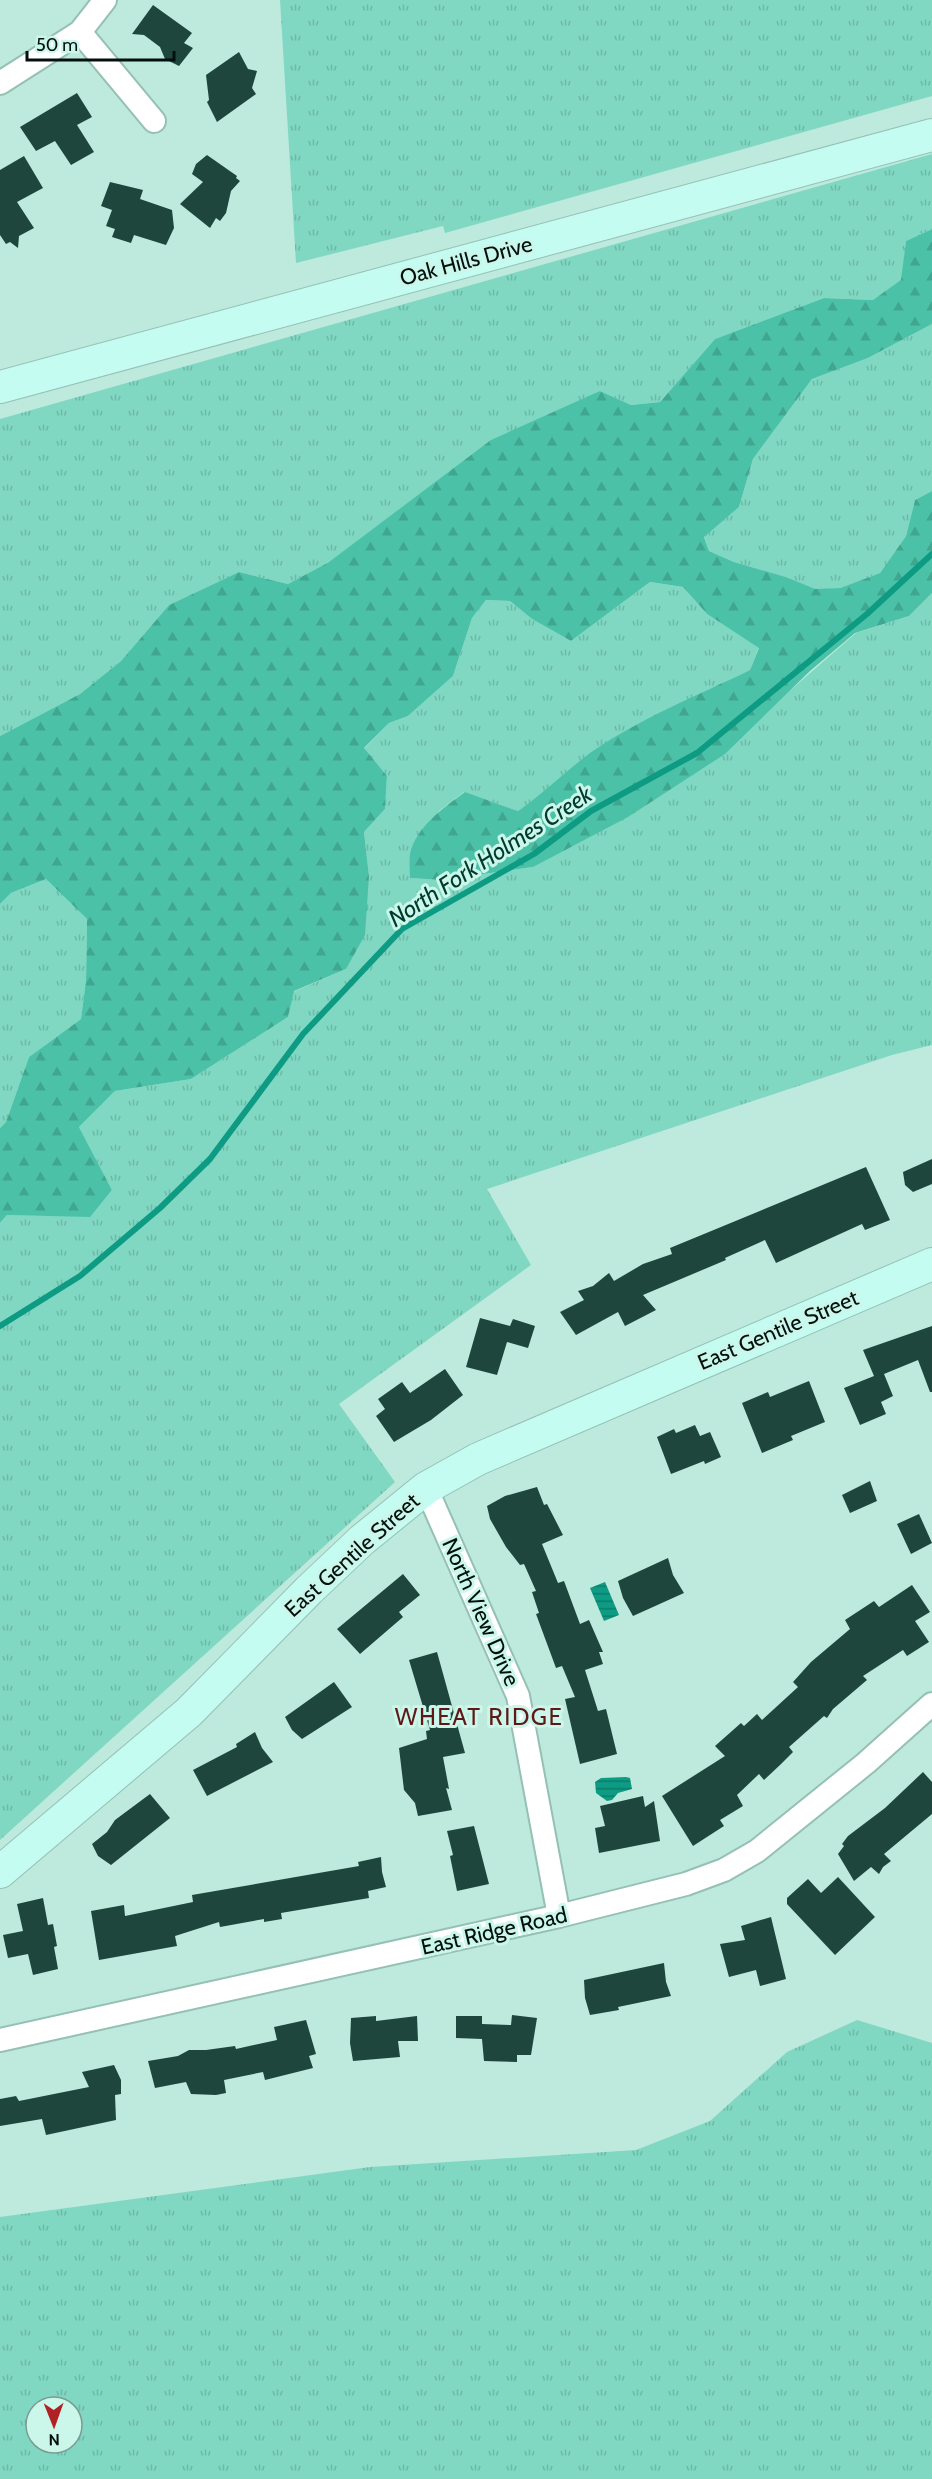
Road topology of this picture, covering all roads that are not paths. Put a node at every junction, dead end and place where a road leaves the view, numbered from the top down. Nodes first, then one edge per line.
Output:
1 (105, 0) edge
2 (80, 32) junction
3 (0, 84) edge
4 (154, 121) dead end
5 (932, 135) edge
6 (0, 387) edge
7 (932, 1264) edge
8 (426, 1488) junction
9 (932, 1704) edge
10 (0, 1872) edge
11 (559, 1917) junction
12 (0, 2040) edge

1 - 2 street
2 - 3 street
2 - 4 street
5 - 6 street, Oak Hills Drive
7 - 8 street, East Gentile Street
8 - 10 street, East Gentile Street
8 - 11 street, North View Drive
9 - 11 street, East Ridge Road
11 - 12 street, East Ridge Road

